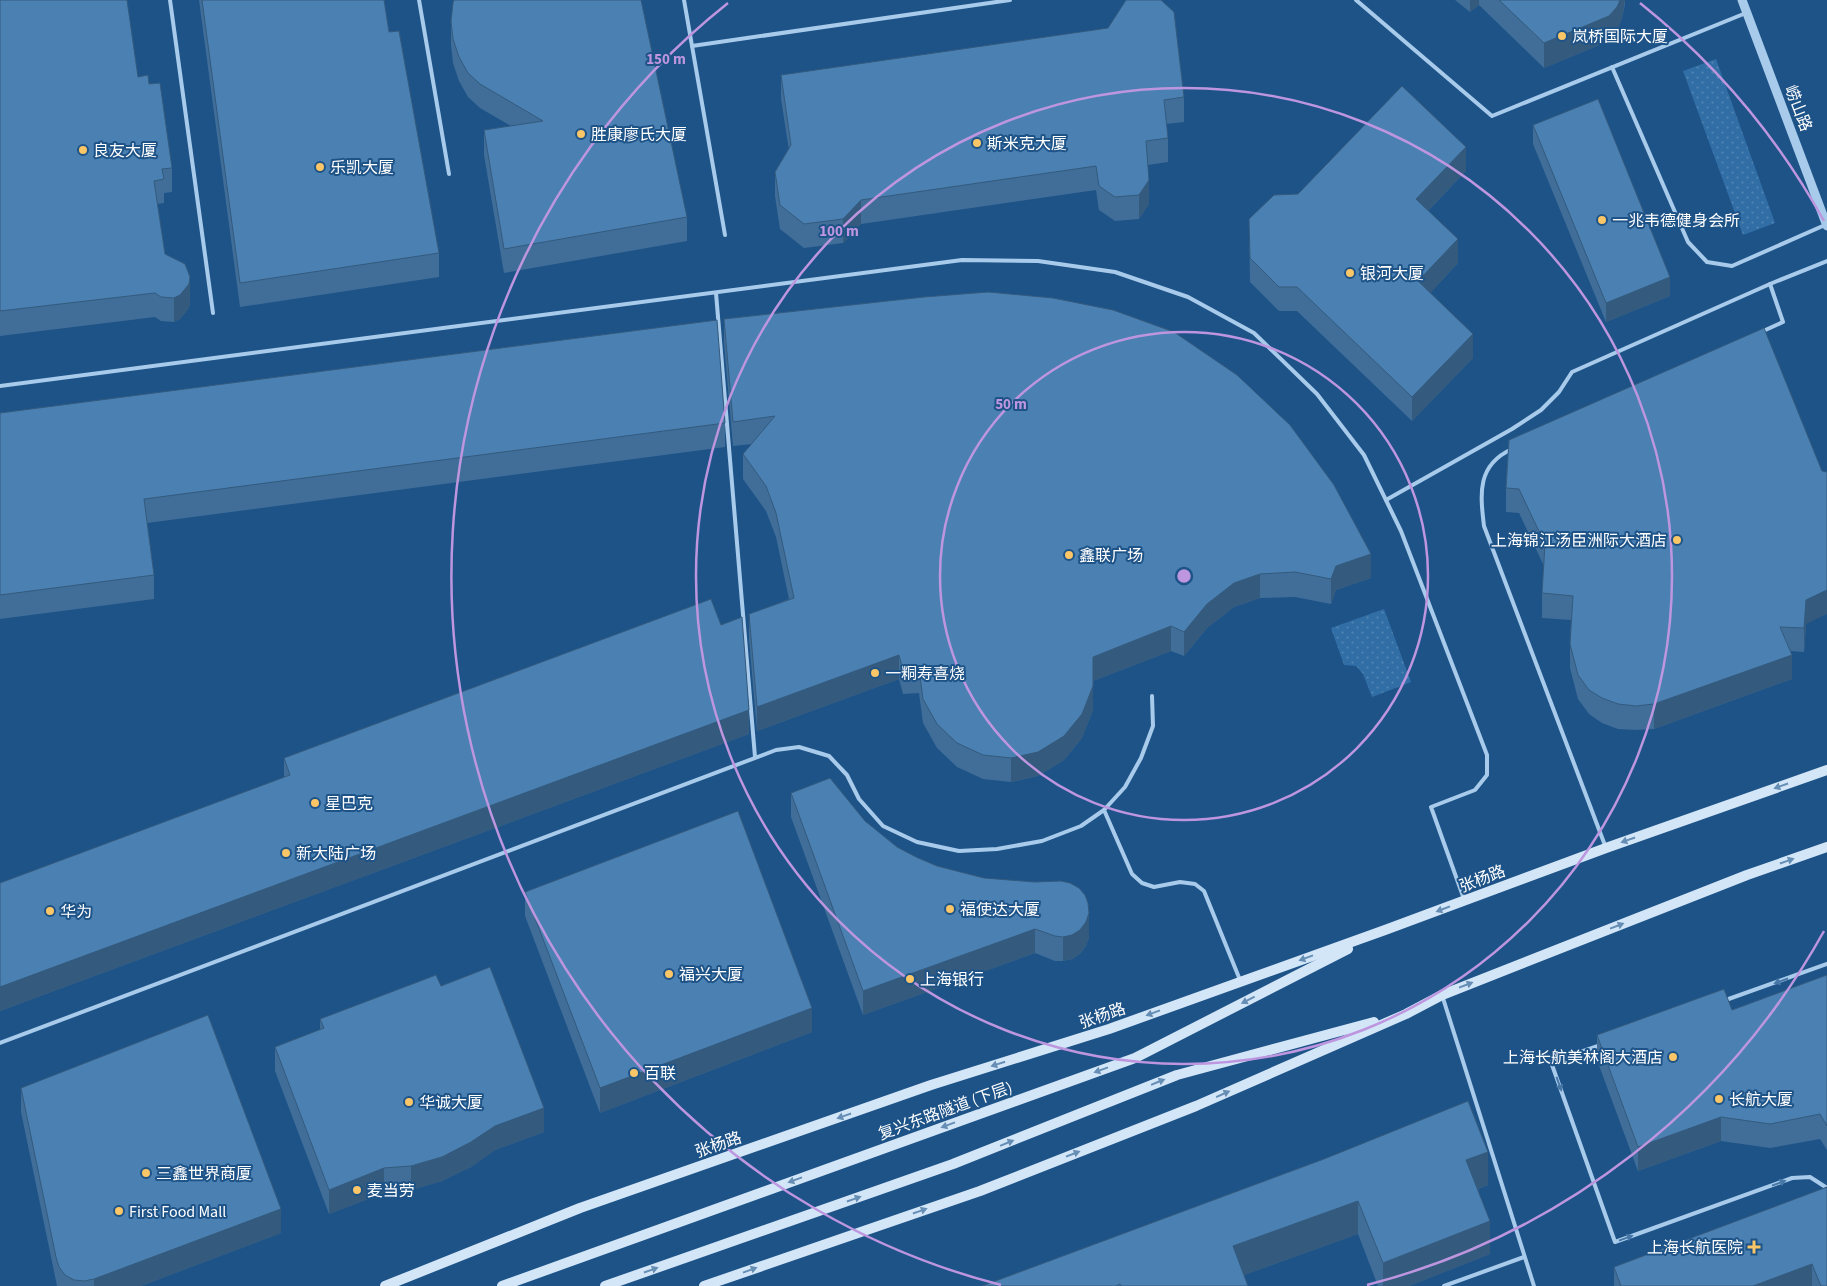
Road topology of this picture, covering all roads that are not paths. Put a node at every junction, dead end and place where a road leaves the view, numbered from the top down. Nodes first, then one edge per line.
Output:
1 (170, 0) edge
2 (419, 0) edge
3 (684, 0) edge
4 (1010, 0) edge
5 (1356, 0) edge
6 (1742, 0) edge
7 (1747, 12) junction
8 (692, 46) junction
9 (1612, 67) junction
10 (449, 174) dead end
11 (1827, 225) edge
12 (726, 235) dead end
13 (1827, 261) edge
14 (1770, 284) junction
15 (716, 293) junction
16 (213, 313) dead end
17 (1757, 334) edge
18 (0, 386) edge
19 (1519, 446) edge
20 (1386, 500) junction
21 (1152, 696) dead end
22 (755, 757) junction
23 (1827, 770) edge
24 (1104, 810) junction
25 (1827, 847) edge
26 (1606, 848) junction
27 (1464, 900) junction
28 (1384, 930) junction
29 (1827, 964) edge
30 (1241, 982) junction
31 (1442, 995) junction
32 (1717, 1004) edge
33 (1406, 1014) junction
34 (0, 1043) edge
35 (1606, 1043) edge
36 (1827, 1188) edge
37 (1524, 1257) junction
38 (385, 1286) edge
39 (502, 1286) edge
40 (605, 1286) edge
41 (704, 1286) edge
42 (1444, 1286) edge
43 (1534, 1286) edge

1 - 16 lane
2 - 10 lane
3 - 8 lane
4 - 8 lane
5 - 9 lane
6 - 7 street, 崂山路
7 - 9 lane
7 - 11 street, 崂山路
8 - 12 lane
9 - 11 lane
13 - 14 lane
14 - 17 lane
14 - 20 lane
15 - 18 lane
15 - 20 lane
15 - 22 lane
19 - 26 lane
20 - 27 lane
21 - 24 lane
22 - 24 lane
22 - 34 lane
23 -> 26 main road, 张杨路
24 - 30 lane
31 -> 25 main road
26 - 27 main road, 张杨路
27 -> 28 main road, 张杨路
28 -> 30 main road, 张杨路
28 -> 39 main road, 复兴东路隧道 (下层)
29 -> 32 lane
30 -> 38 main road, 张杨路
31 - 33 main road
31 - 37 lane
40 -> 33 main road
41 -> 33 main road
35 -> 36 lane
37 - 42 lane
37 - 43 lane

